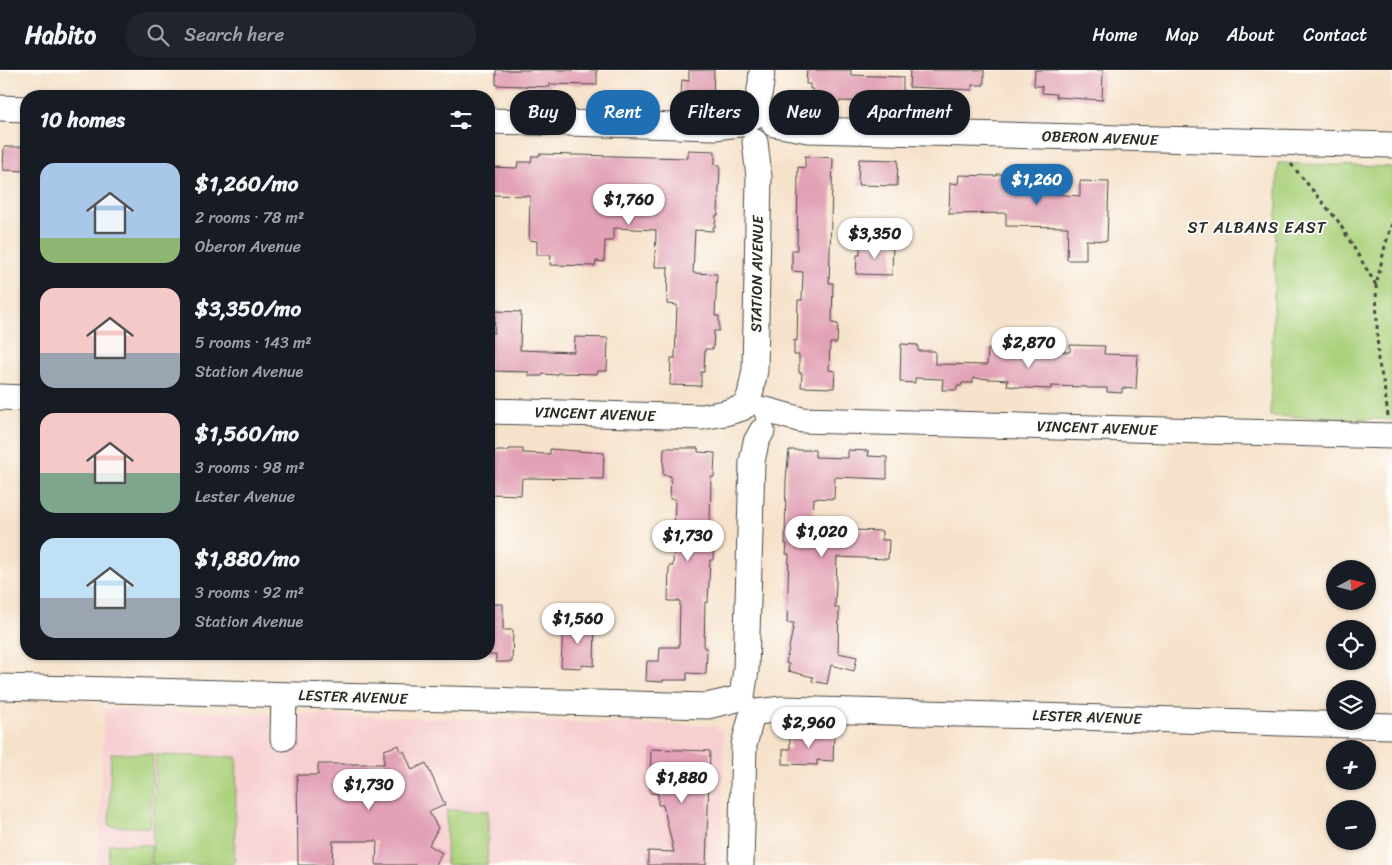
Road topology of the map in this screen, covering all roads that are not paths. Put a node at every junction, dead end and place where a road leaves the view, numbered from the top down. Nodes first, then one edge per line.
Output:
1 (762, 76) edge
2 (0, 108) edge
3 (20, 109) edge
4 (495, 121) edge
5 (761, 129) junction
6 (1392, 145) edge
7 (0, 397) edge
8 (20, 398) edge
9 (495, 411) edge
10 (753, 418) junction
11 (1390, 427) edge
12 (0, 688) edge
13 (284, 695) junction
14 (746, 707) junction
15 (1392, 726) edge
16 (283, 738) dead end
17 (741, 865) edge

1 - 5 street, STATION AVENUE
2 - 3 street
4 - 5 street, OBERON AVENUE
5 - 6 street, OBERON AVENUE
5 - 10 street, STATION AVENUE
7 - 8 street
9 - 10 street, VINCENT AVENUE
10 - 11 street, VINCENT AVENUE
10 - 14 street, STATION AVENUE
12 - 13 street, LESTER AVENUE
13 - 14 street, LESTER AVENUE
13 - 16 street
14 - 15 street, LESTER AVENUE
14 - 17 street, STATION AVENUE

